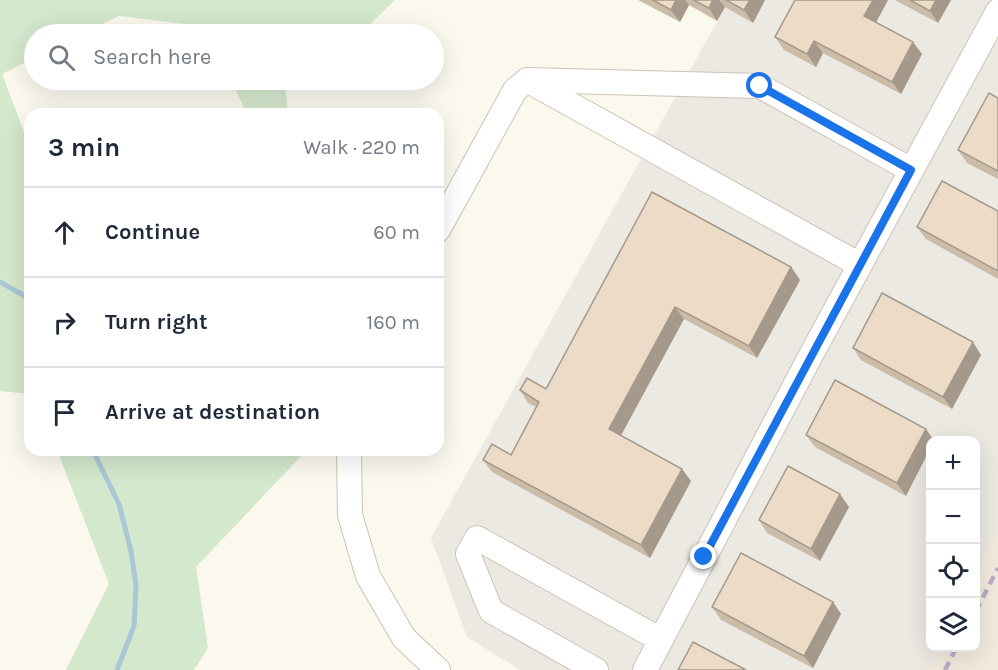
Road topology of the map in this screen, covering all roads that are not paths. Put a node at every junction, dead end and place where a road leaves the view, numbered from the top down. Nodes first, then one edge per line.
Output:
1 (998, 11) edge
2 (527, 80) junction
3 (911, 170) junction
4 (444, 219) edge
5 (860, 265) junction
6 (349, 456) edge
7 (661, 640) junction
8 (438, 670) edge
9 (596, 670) edge
10 (645, 670) edge

1 - 3 street
2 - 3 street
2 - 4 street
2 - 5 street
3 - 5 street
5 - 7 street
6 - 8 street
7 - 9 street
7 - 10 street

